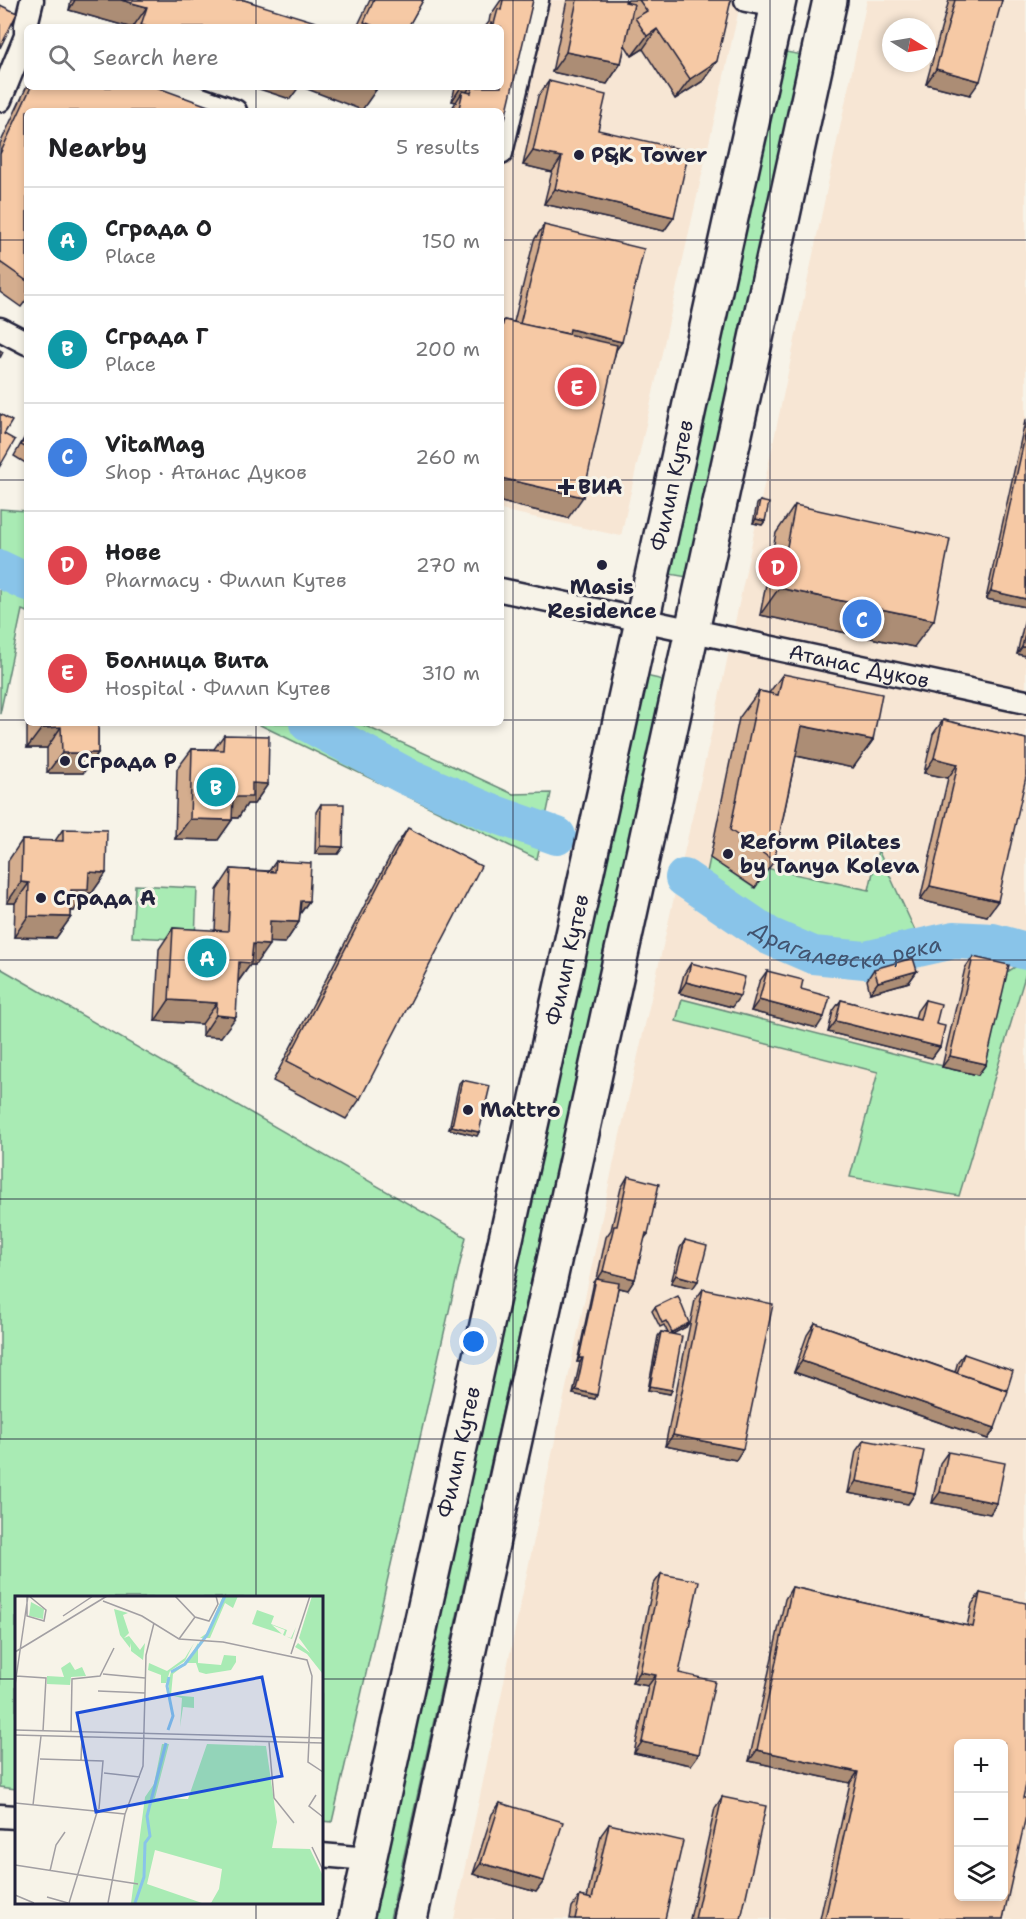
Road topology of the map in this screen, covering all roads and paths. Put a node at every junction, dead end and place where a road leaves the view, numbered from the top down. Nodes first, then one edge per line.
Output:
1 (32, 0) edge
2 (537, 0) edge
3 (746, 0) edge
4 (830, 0) edge
5 (778, 3) edge
6 (22, 28) edge
7 (176, 90) edge
8 (0, 100) edge
9 (226, 108) edge
10 (504, 140) edge
11 (0, 329) edge
12 (24, 341) edge
13 (504, 591) edge
14 (643, 619) junction
15 (692, 629) junction
16 (1026, 702) edge
17 (0, 1816) edge
18 (15, 1817) edge
19 (322, 1855) edge
20 (369, 1859) junction
21 (356, 1919) edge
22 (410, 1919) edge

1 - 6 street
2 - 10 street
3 - 5 street
4 - 15 main road
5 - 14 main road, Филип Кутев
6 - 8 street
7 - 9 street
11 - 12 street
13 - 14 street, Атанас Дуков
14 - 15 street, Атанас Дуков
14 - 20 main road, Филип Кутев
15 - 16 street, Атанас Дуков
15 - 22 main road
17 - 18 street
19 - 20 street
20 - 21 main road, Филип Кутев

